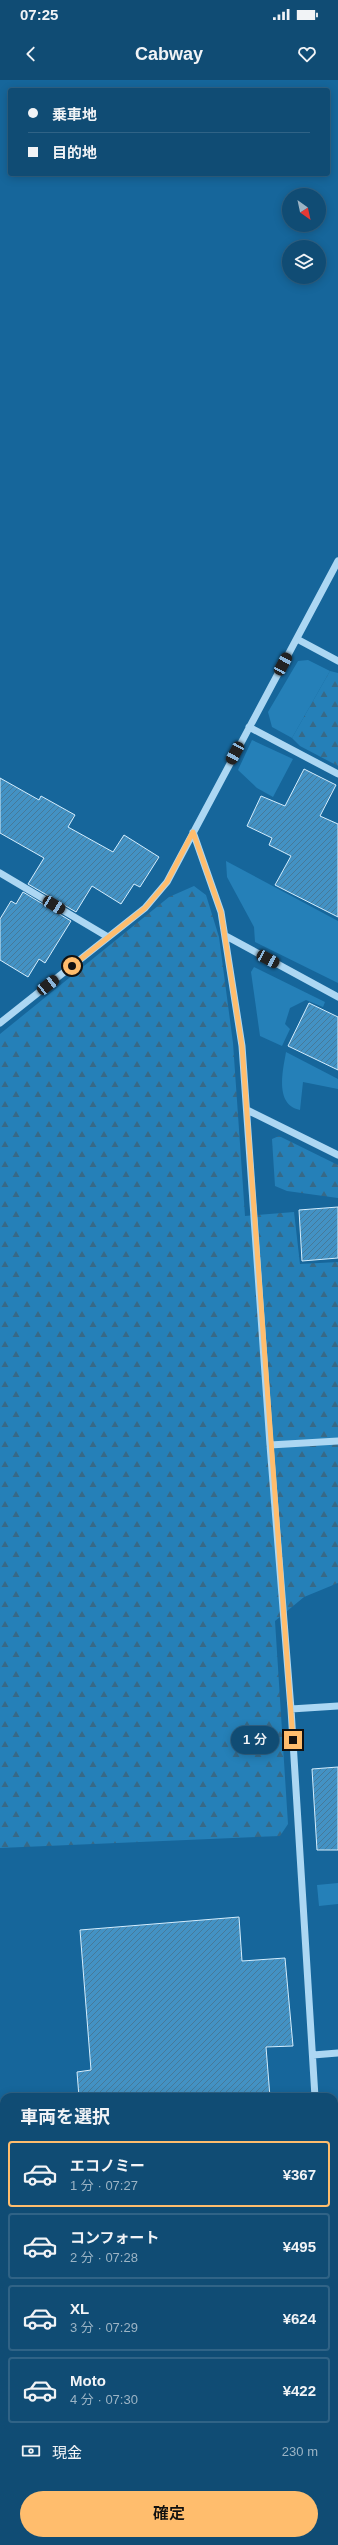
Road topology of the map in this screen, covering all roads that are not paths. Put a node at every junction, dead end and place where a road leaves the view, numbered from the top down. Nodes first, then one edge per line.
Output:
1 (338, 561) edge
2 (297, 639) junction
3 (338, 661) edge
4 (249, 727) junction
5 (338, 774) edge
6 (193, 832) junction
7 (0, 873) edge
8 (226, 936) junction
9 (108, 937) junction
10 (338, 997) edge
11 (0, 1023) edge
12 (247, 1110) junction
13 (338, 1155) edge
14 (338, 1441) edge
15 (270, 1446) junction
16 (338, 1706) edge
17 (291, 1709) junction
18 (338, 2053) edge
19 (313, 2055) junction
20 (315, 2093) edge

1 - 2 street
2 - 3 street
2 - 4 street
4 - 5 street
4 - 6 street
6 - 8 street
6 - 9 street
7 - 9 street
8 - 10 street
8 - 12 street
9 - 11 street
12 - 13 street
12 - 15 street
14 - 15 street
15 - 17 street
16 - 17 street
17 - 19 street
18 - 19 street
19 - 20 street

